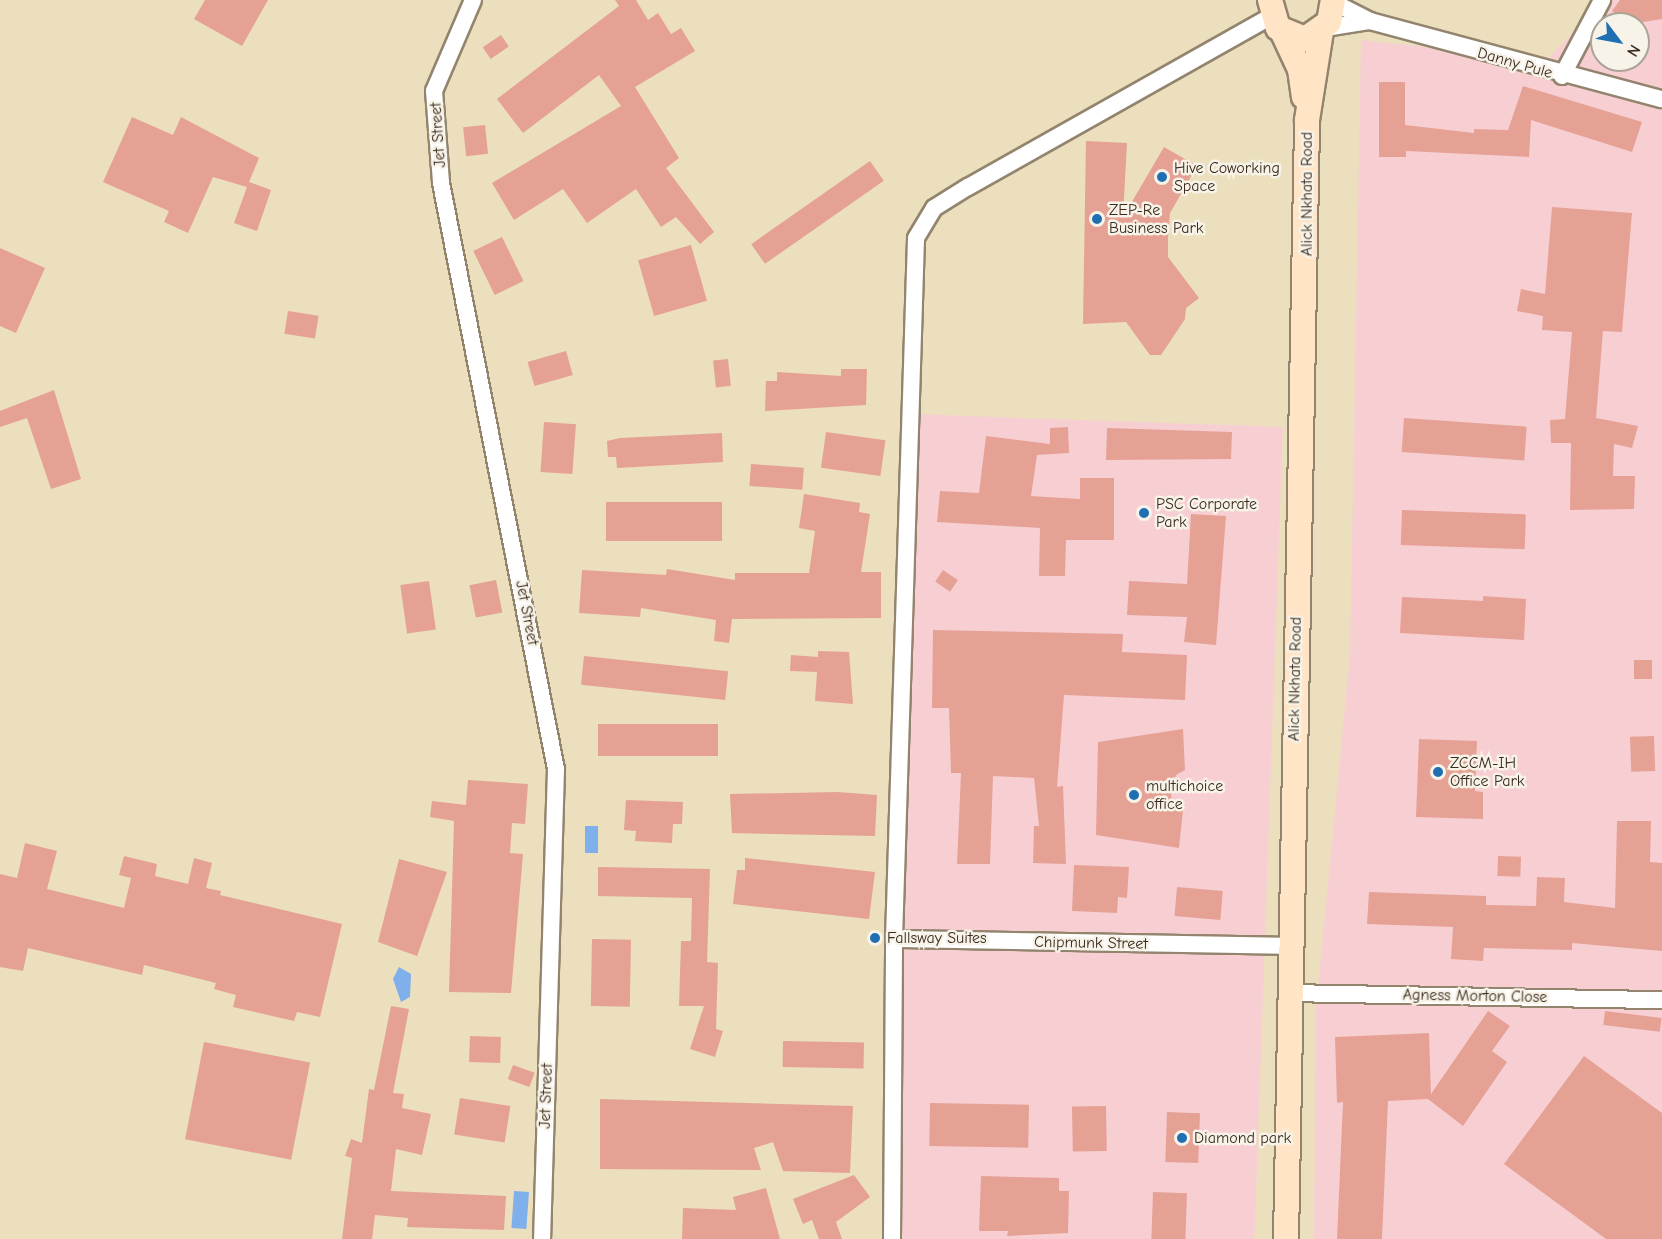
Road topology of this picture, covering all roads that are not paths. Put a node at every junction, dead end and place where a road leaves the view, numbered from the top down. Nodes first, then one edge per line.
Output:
1 (473, 0) edge
2 (1602, 0) edge
3 (1333, 1) edge
4 (1274, 16) edge
5 (1370, 21) junction
6 (1323, 30) junction
7 (1562, 76) junction
8 (1662, 99) edge
9 (1307, 120) junction
10 (894, 939) junction
11 (1288, 946) junction
12 (1288, 993) junction
13 (1662, 1000) edge
14 (542, 1239) edge
15 (892, 1239) edge
16 (1286, 1239) edge

1 - 14 street, Jet Street
2 - 7 street
3 - 5 street, Danny Pule
3 - 6 main road, Alick Nkhata Road
4 - 6 main road
4 - 9 main road, Alick Nkhata Road
4 - 10 street
5 - 6 street, Danny Pule
5 - 7 street, Danny Pule
6 - 9 main road, Alick Nkhata Road
7 - 8 street, Danny Pule
9 - 11 main road, Alick Nkhata Road
10 - 11 street, Chipmunk Street
10 - 15 street
11 - 12 main road, Alick Nkhata Road
12 - 13 street, Agness Morton Close
12 - 16 main road, Alick Nkhata Road

